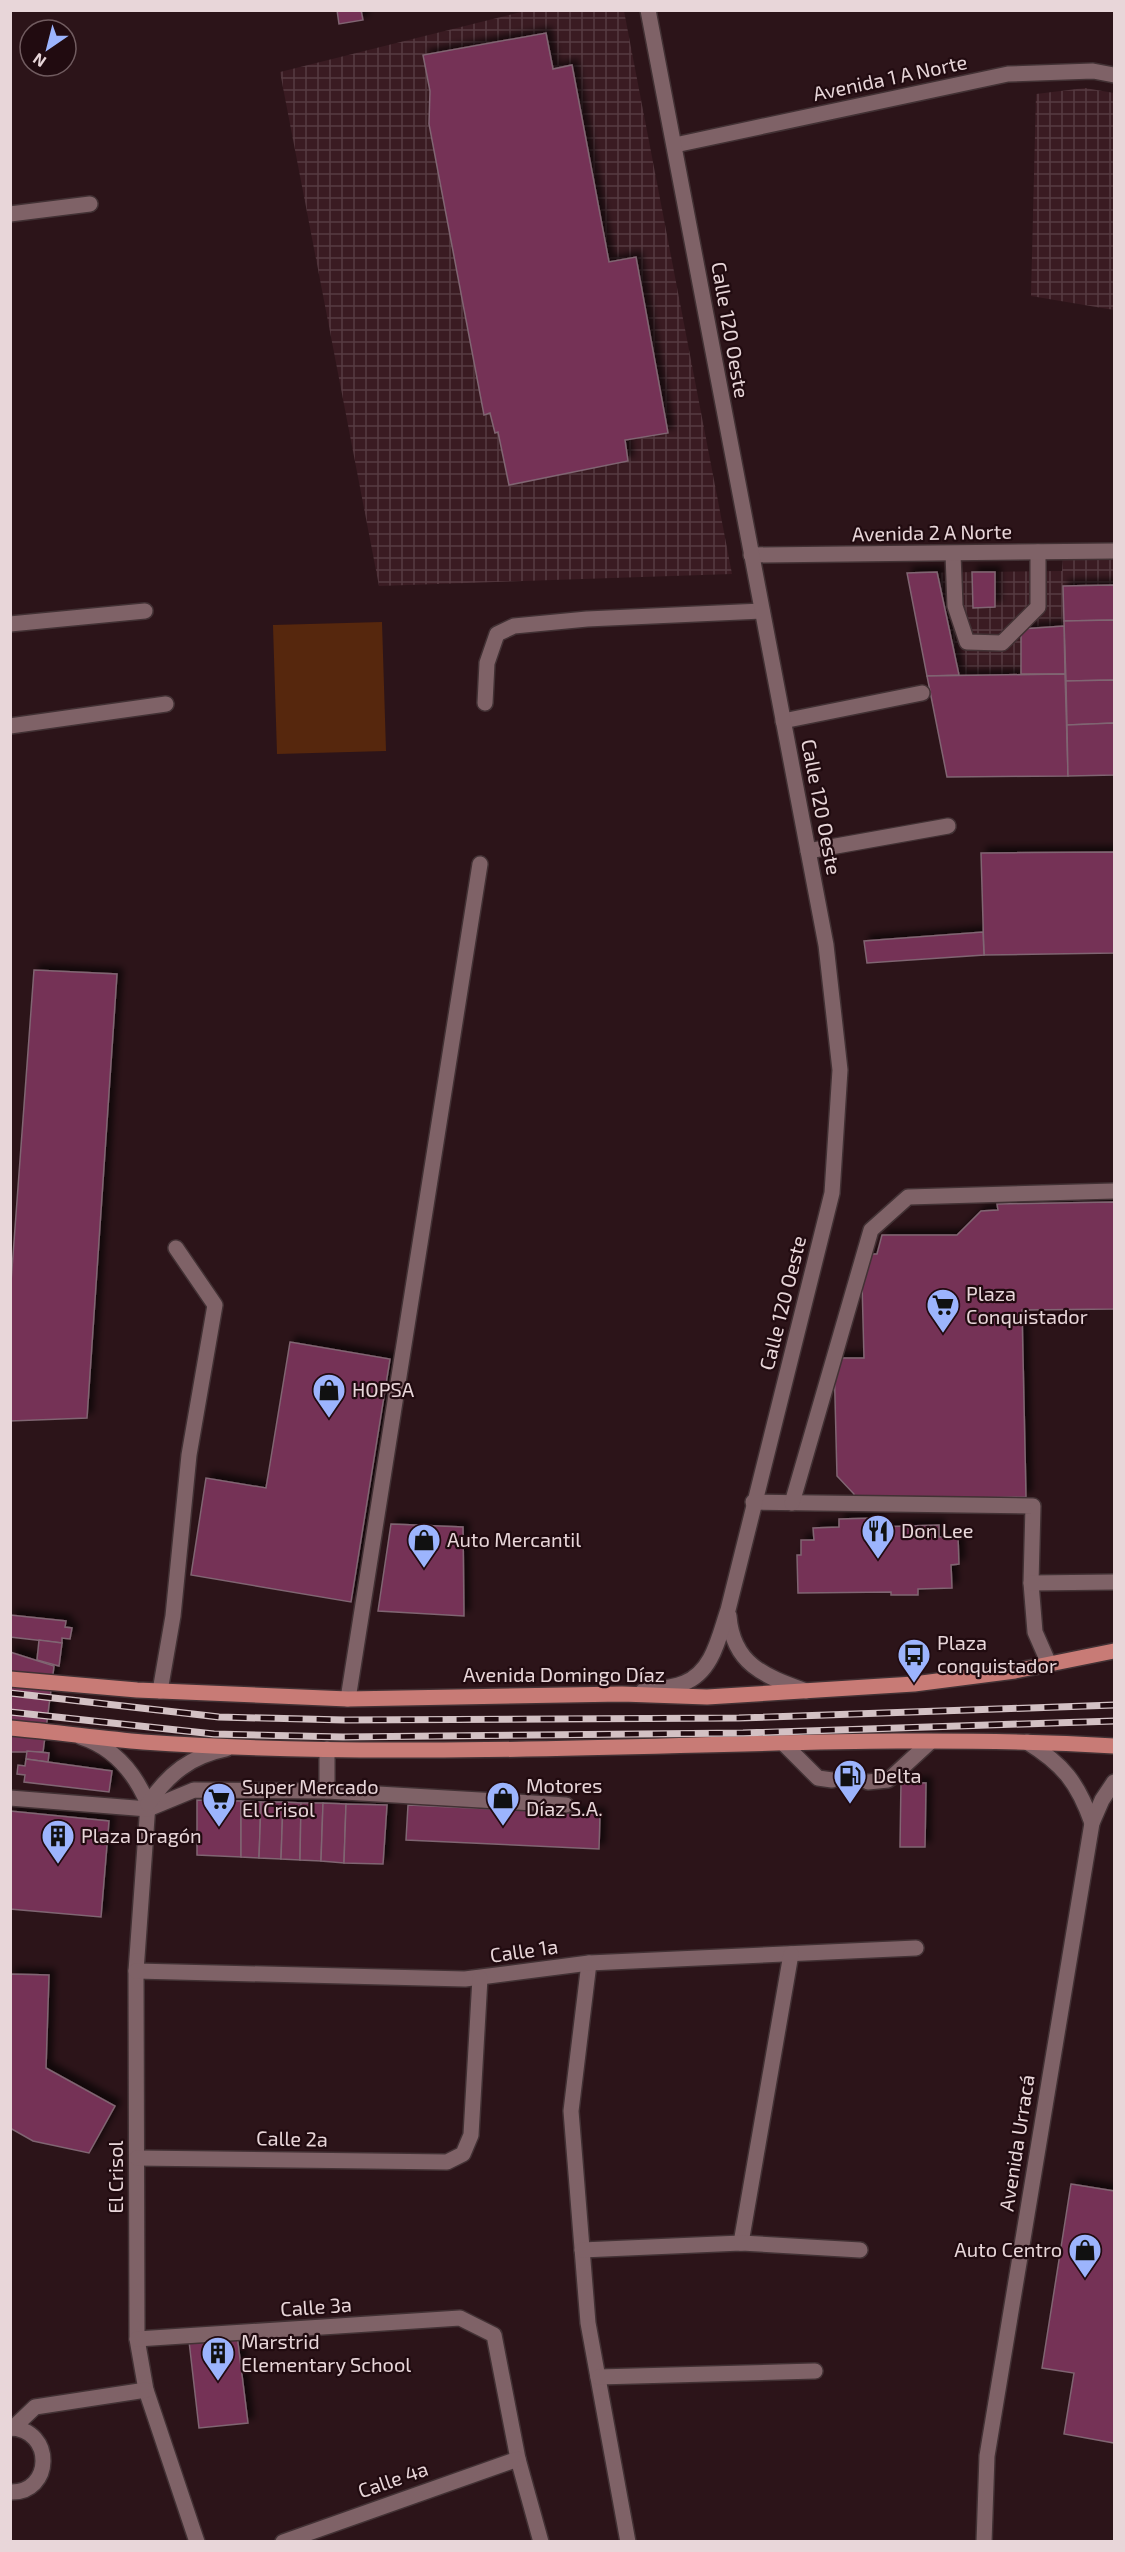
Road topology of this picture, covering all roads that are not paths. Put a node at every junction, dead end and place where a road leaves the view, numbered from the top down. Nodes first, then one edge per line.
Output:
1 (648, 10) edge
2 (1114, 75) edge
3 (675, 145) junction
4 (90, 204) dead end
5 (10, 214) edge
6 (1114, 551) edge
7 (1038, 552) junction
8 (953, 554) junction
9 (751, 555) junction
10 (145, 611) dead end
11 (762, 611) junction
12 (10, 624) edge
13 (922, 693) dead end
14 (485, 703) dead end
15 (166, 704) dead end
16 (783, 721) junction
17 (10, 726) edge
18 (948, 826) dead end
19 (808, 851) junction
20 (480, 864) dead end
21 (1114, 1191) edge
22 (176, 1248) dead end
23 (753, 1502) junction
24 (792, 1503) junction
25 (1114, 1582) edge
26 (1031, 1583) junction
27 (728, 1610) junction
28 (1112, 1652) edge
29 (1049, 1664) junction
30 (10, 1679) edge
31 (160, 1691) junction
32 (810, 1692) junction
33 (622, 1694) junction
34 (348, 1699) junction
35 (10, 1728) edge
36 (70, 1734) junction
37 (930, 1742) junction
38 (1027, 1742) junction
39 (784, 1744) junction
40 (1114, 1746) edge
41 (236, 1747) junction
42 (327, 1749) junction
43 (832, 1780) tunnel mouth
44 (868, 1782) tunnel mouth
45 (1114, 1782) edge
46 (327, 1791) junction
47 (10, 1798) edge
48 (566, 1805) dead end
49 (148, 1807) junction
50 (1092, 1823) junction
51 (916, 1948) dead end
52 (791, 1954) junction
53 (589, 1963) junction
54 (136, 1971) junction
55 (480, 1978) junction
56 (137, 2158) junction
57 (741, 2243) junction
58 (582, 2250) junction
59 (861, 2250) dead end
60 (137, 2339) junction
61 (815, 2371) dead end
62 (598, 2377) junction
63 (146, 2390) junction
64 (12, 2428) edge
65 (518, 2459) junction
66 (10, 2492) edge
67 (197, 2541) edge
68 (283, 2541) edge
69 (541, 2541) edge
70 (628, 2541) edge
71 (984, 2541) edge

1 - 3 street, Calle 120 Oeste
2 - 3 street, Avenida 1 A Norte
3 - 9 street, Calle 120 Oeste
4 - 5 street
6 - 7 street, Avenida 2 A Norte
7 - 8 street, Avenida 2 A Norte
7 - 8 street
8 - 9 street, Avenida 2 A Norte
9 - 11 street, Calle 120 Oeste
10 - 12 street
11 - 14 street
11 - 16 street, Calle 120 Oeste
13 - 16 street
15 - 17 street
16 - 19 street, Calle 120 Oeste
18 - 19 street
19 - 23 street, Calle 120 Oeste
20 - 34 street
21 - 24 street
22 - 31 street
23 - 24 street
23 - 27 street, Calle 120 Oeste
24 - 26 street
25 - 26 street
26 - 29 street
27 - 32 street, Calle 120 Oeste
27 - 33 street, Calle 120 Oeste
28 - 29 main road, Avenida Domingo Díaz
29 - 32 main road, Avenida Domingo Díaz
30 - 31 main road, Avenida Domingo Díaz
31 - 34 main road, Avenida Domingo Díaz
32 - 33 main road, Avenida Domingo Díaz
33 - 34 main road, Avenida Domingo Díaz
35 - 36 main road
36 - 41 main road
36 - 49 street
37 - 38 main road
37 - 39 main road
37 - 44 street
38 - 40 main road
38 - 50 street, Avenida Urracá
39 - 42 main road
39 - 43 street
41 - 42 main road
41 - 49 street
42 - 46 street
45 - 50 street, Avenida Urracá
46 - 48 street
46 - 49 street
47 - 49 street
49 - 54 street, El Crisol
50 - 71 street, Avenida Urracá
51 - 52 street, Calle 1a
52 - 53 street, Calle 1a
52 - 57 street
53 - 55 street, Calle 1a
53 - 58 street
54 - 55 street, Calle 1a
54 - 56 street, El Crisol
55 - 56 street, Calle 2a
56 - 60 street, El Crisol
57 - 58 street
57 - 59 street
58 - 62 street
60 - 63 street, El Crisol
60 - 65 street, Calle 3a
61 - 62 street
62 - 70 street
63 - 64 street
63 - 67 street, El Crisol
64 - 66 street
65 - 68 street, Calle 4a
65 - 69 street

